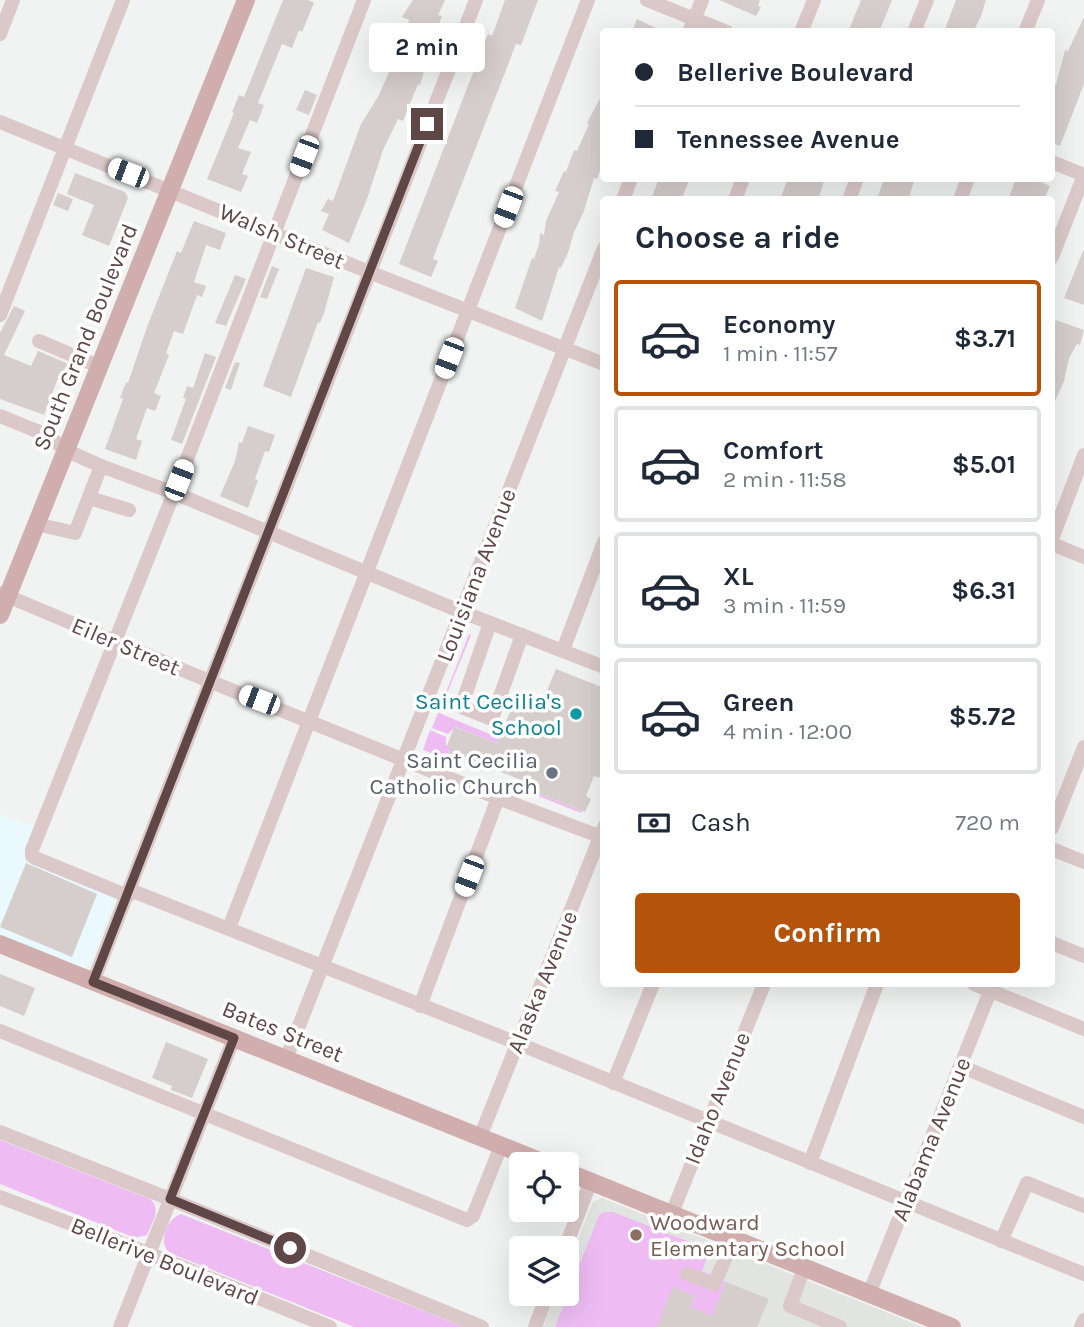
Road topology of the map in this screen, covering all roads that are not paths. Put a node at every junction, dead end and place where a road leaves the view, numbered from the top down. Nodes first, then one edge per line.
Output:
1 (13, 0) edge
2 (123, 0) edge
3 (246, 0) edge
4 (364, 0) edge
5 (476, 0) edge
6 (588, 0) edge
7 (647, 0) edge
8 (702, 0) edge
9 (814, 0) edge
10 (927, 0) edge
11 (1038, 0) edge
12 (692, 25) edge
13 (803, 28) edge
14 (916, 28) edge
15 (1027, 28) edge
16 (0, 34) edge
17 (0, 122) edge
18 (64, 148) junction
19 (1055, 163) edge
20 (1084, 175) edge
21 (171, 190) junction
22 (274, 234) junction
23 (1055, 249) edge
24 (600, 258) edge
25 (369, 272) junction
26 (468, 310) junction
27 (0, 315) edge
28 (39, 341) dead end
29 (564, 348) junction
30 (600, 362) edge
31 (99, 366) junction
32 (0, 416) edge
33 (65, 450) junction
34 (1084, 454) edge
35 (101, 466) junction
36 (174, 493) junction
37 (89, 498) junction
38 (129, 510) dead end
39 (36, 524) junction
40 (269, 531) junction
41 (1055, 531) edge
42 (1055, 545) edge
43 (600, 553) edge
44 (1084, 557) edge
45 (367, 573) junction
46 (4, 594) edge
47 (462, 612) junction
48 (0, 615) edge
49 (491, 623) junction
50 (522, 635) junction
51 (116, 641) junction
52 (563, 650) junction
53 (600, 665) edge
54 (209, 681) junction
55 (309, 720) junction
56 (1084, 747) edge
57 (404, 759) junction
58 (498, 798) junction
59 (1055, 820) edge
60 (600, 833) edge
61 (600, 839) edge
62 (1055, 850) edge
63 (1084, 862) edge
64 (129, 893) junction
65 (229, 928) junction
66 (0, 944) edge
67 (1055, 944) edge
68 (1084, 956) edge
69 (323, 966) junction
70 (93, 982) junction
71 (652, 987) edge
72 (763, 987) edge
73 (876, 987) edge
74 (991, 987) edge
75 (420, 1006) junction
76 (1084, 1029) edge
77 (0, 1031) edge
78 (234, 1038) junction
79 (517, 1043) junction
80 (286, 1059) junction
81 (960, 1066) junction
82 (613, 1083) junction
83 (204, 1115) junction
84 (1084, 1117) edge
85 (708, 1121) junction
86 (0, 1132) edge
87 (480, 1137) junction
88 (501, 1146) junction
89 (516, 1152) edge
90 (810, 1163) junction
91 (579, 1176) edge
92 (591, 1181) junction
93 (0, 1197) edge
94 (170, 1199) junction
95 (906, 1202) junction
96 (1084, 1206) edge
97 (671, 1213) junction
98 (570, 1236) edge
99 (734, 1239) junction
100 (1001, 1241) junction
101 (148, 1253) junction
102 (804, 1268) junction
103 (687, 1274) dead end
104 (1084, 1274) edge
105 (869, 1294) junction
106 (543, 1306) edge
107 (1084, 1320) edge
108 (950, 1326) edge
109 (120, 1327) edge
110 (330, 1327) edge
111 (482, 1327) edge
112 (535, 1327) edge
113 (840, 1327) edge
114 (1081, 1327) edge

1 - 16 street
2 - 18 street
3 - 21 main road, South Grand Boulevard
4 - 22 street
5 - 25 street
6 - 26 street
7 - 12 street
8 - 12 street
9 - 13 street
10 - 14 street
11 - 15 street
17 - 18 street, Walsh Street
18 - 21 street, Walsh Street
18 - 27 street
19 - 20 street
20 - 23 street
21 - 22 street, Walsh Street
21 - 31 main road, South Grand Boulevard
22 - 25 street, Walsh Street
22 - 36 street
24 - 29 street, Louisiana Avenue
25 - 26 street, Walsh Street
25 - 40 street
26 - 29 street, Walsh Street
26 - 45 street
28 - 31 street
29 - 30 street, Walsh Street
29 - 47 street, Louisiana Avenue
31 - 33 main road, South Grand Boulevard
32 - 33 street
33 - 35 street
33 - 39 main road, South Grand Boulevard
34 - 41 street
35 - 36 street
35 - 37 street
36 - 40 street
36 - 51 street
37 - 38 street
37 - 39 street
39 - 46 main road, South Grand Boulevard
40 - 45 street
40 - 54 street
42 - 44 street
43 - 52 street
45 - 47 street
45 - 55 street
46 - 48 main road, South Grand Boulevard
46 - 51 street, Eiler Street
47 - 49 street
47 - 57 street, Louisiana Avenue
49 - 50 street
49 - 50 street
50 - 52 street
51 - 54 street, Eiler Street
51 - 64 street
52 - 53 street
54 - 55 street, Eiler Street
54 - 64 street
55 - 57 street, Eiler Street
55 - 65 street
56 - 59 street
57 - 58 street, Eiler Street
57 - 69 street, Louisiana Avenue
58 - 60 street, Eiler Street
58 - 75 street
61 - 79 street, Alaska Avenue
62 - 63 street
64 - 65 street
64 - 70 street
65 - 69 street
66 - 70 main road, Bates Street
67 - 68 street
69 - 75 street
69 - 80 street, Louisiana Avenue
70 - 78 main road, Bates Street
71 - 82 street
72 - 85 street, Idaho Avenue
73 - 90 street
74 - 76 street
74 - 81 street, Alabama Avenue
75 - 79 street
77 - 83 street
78 - 80 main road, Bates Street
78 - 83 street
79 - 82 street
79 - 87 street, Alaska Avenue
80 - 87 main road, Bates Street
81 - 84 street
81 - 95 street, Alabama Avenue
82 - 85 street
83 - 88 street
83 - 94 street
85 - 90 street
85 - 97 street, Idaho Avenue
86 - 94 street
87 - 88 main road, Bates Street
88 - 89 main road, Bates Street
90 - 95 street
91 - 92 main road
92 - 97 main road
92 - 98 street
93 - 101 street, Bellerive Boulevard
94 - 101 street
94 - 111 street
95 - 100 street
95 - 105 street, Alabama Avenue
96 - 100 street
97 - 99 main road
99 - 102 main road
99 - 103 street
100 - 104 street
101 - 109 street
101 - 110 street, Bellerive Boulevard
102 - 105 main road
102 - 113 street
105 - 108 main road
106 - 112 street
107 - 114 street

